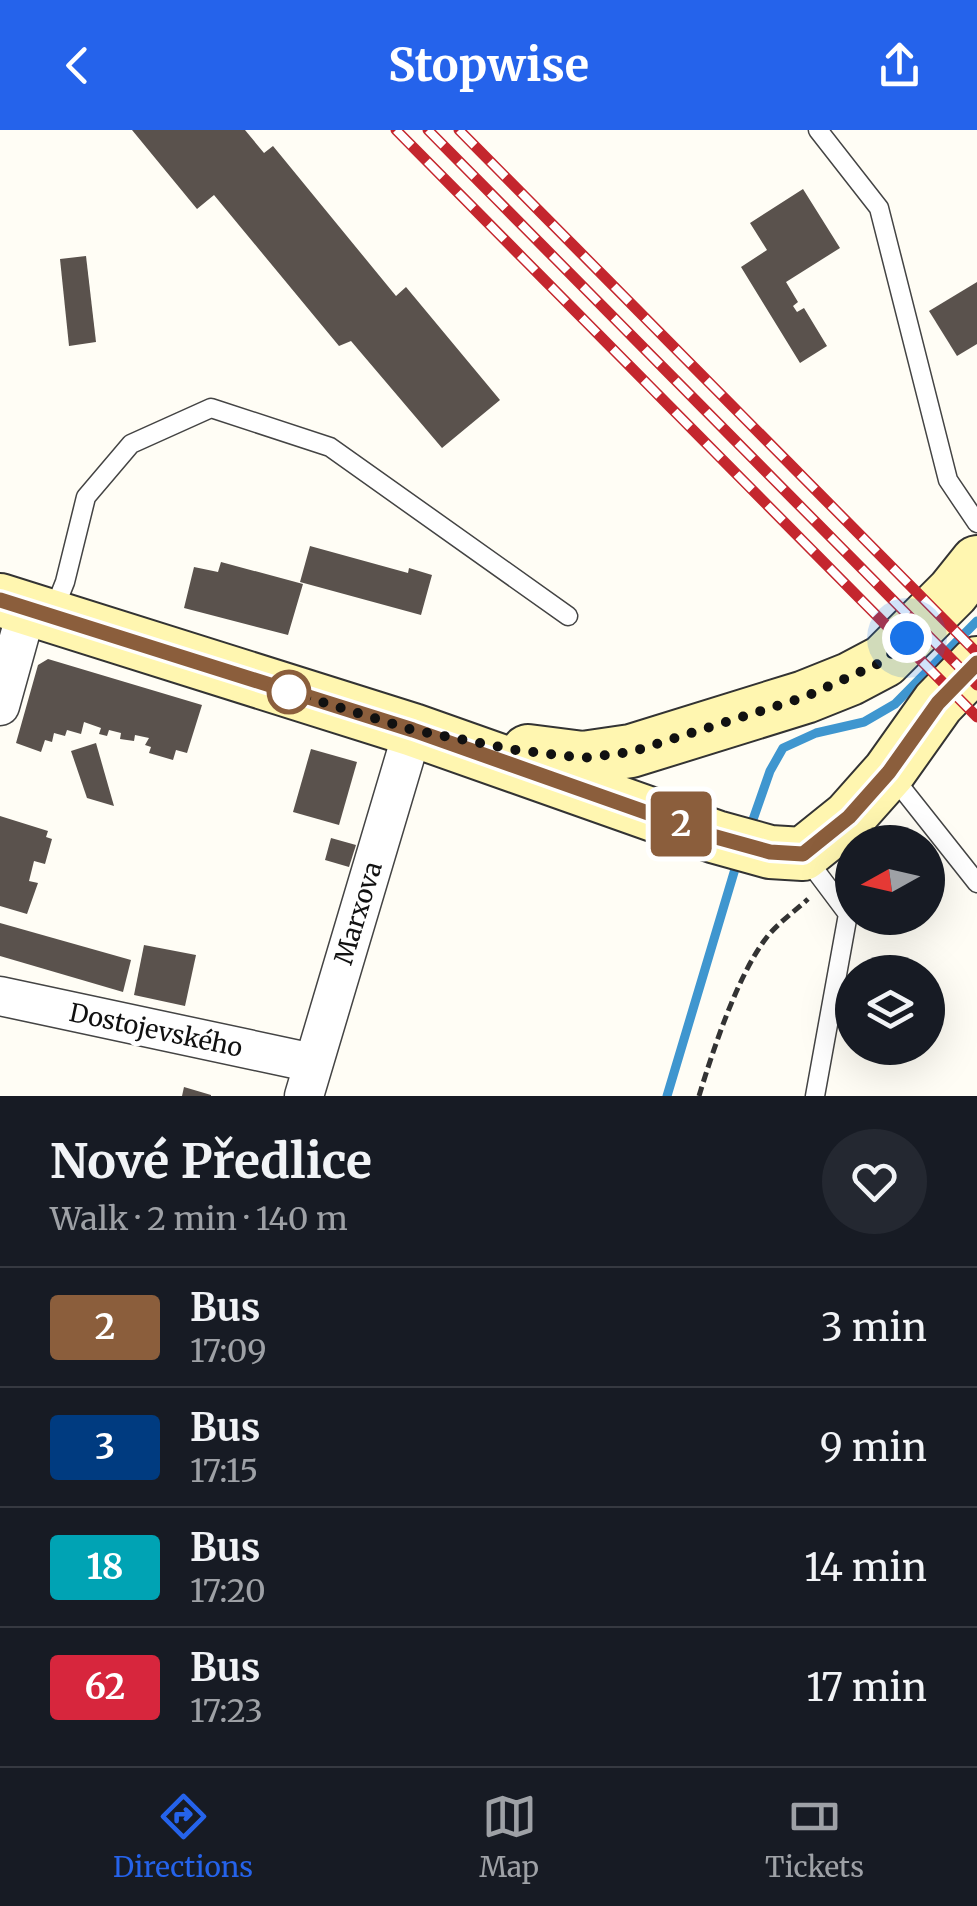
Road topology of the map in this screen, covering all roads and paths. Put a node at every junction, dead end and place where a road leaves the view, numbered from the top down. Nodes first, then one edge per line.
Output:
1 (818, 130) edge
2 (977, 523) edge
3 (977, 562) edge
4 (26, 609) edge
5 (568, 616) dead end
6 (977, 663) edge
7 (0, 706) edge
8 (413, 730) junction
9 (889, 772) junction
10 (796, 867) junction
11 (977, 883) edge
12 (0, 996) edge
13 (308, 1080) edge
14 (699, 1096) edge
15 (815, 1096) edge

1 - 2 lane
3 - 8 main road
4 - 5 lane
4 - 7 street
4 - 8 main road
6 - 9 main road
8 - 10 main road
8 - 13 street, Marxova
9 - 10 main road
9 - 11 lane
10 - 14 path
10 - 15 lane
12 - 13 street, Dostojevského

